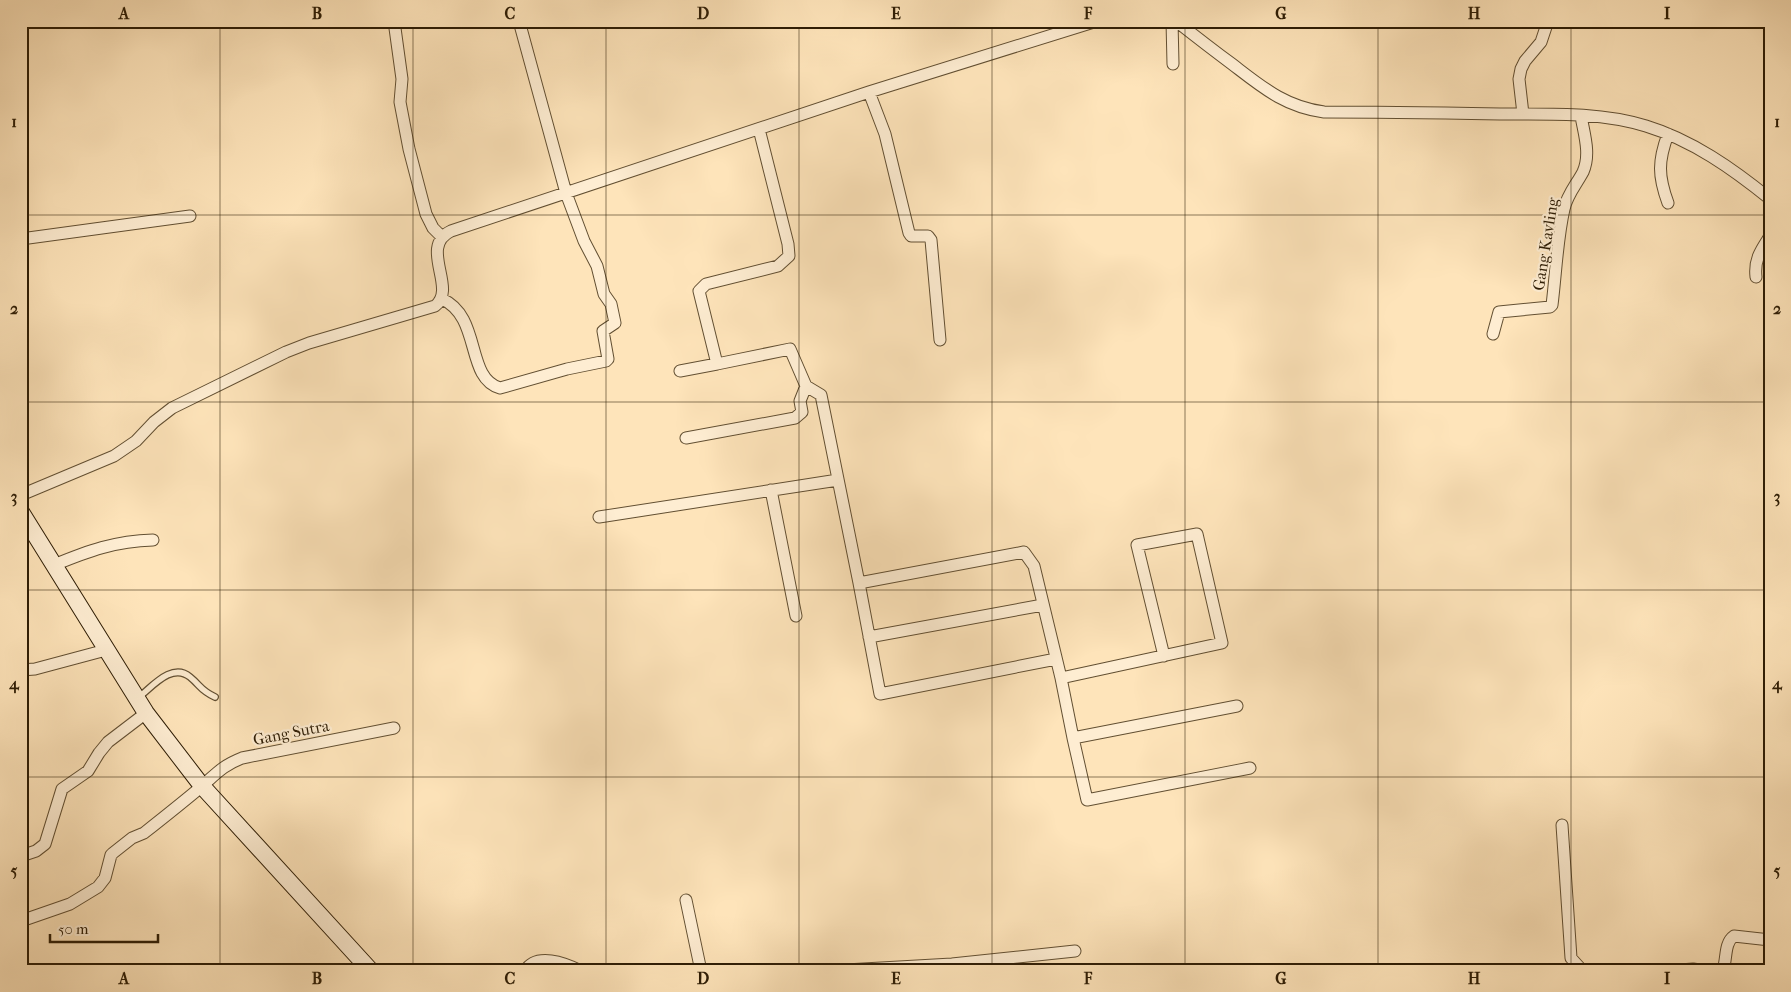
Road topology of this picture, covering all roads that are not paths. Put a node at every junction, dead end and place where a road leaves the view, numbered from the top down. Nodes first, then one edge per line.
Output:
1 (394, 21) edge
2 (519, 21) edge
3 (1098, 21) edge
4 (1172, 21) edge
5 (1176, 21) edge
6 (1548, 21) edge
7 (1173, 64) dead end
8 (869, 92) junction
9 (1523, 114) junction
10 (1580, 116) junction
11 (759, 129) junction
12 (1668, 134) junction
13 (566, 193) junction
14 (1770, 199) edge
15 (1668, 203) dead end
16 (190, 216) dead end
17 (1770, 236) edge
18 (442, 237) junction
19 (21, 240) edge
20 (1756, 277) dead end
21 (442, 299) junction
22 (1493, 334) dead end
23 (940, 340) dead end
24 (717, 364) junction
25 (680, 371) dead end
26 (806, 386) junction
27 (824, 412) junction
28 (794, 418) junction
29 (686, 438) dead end
30 (838, 480) junction
31 (771, 490) junction
32 (21, 495) edge
33 (21, 512) edge
34 (599, 517) dead end
35 (152, 540) dead end
36 (54, 565) junction
37 (859, 583) junction
38 (1043, 605) junction
39 (796, 616) dead end
40 (869, 638) junction
41 (106, 650) junction
42 (1164, 656) junction
43 (1056, 660) junction
44 (21, 670) edge
45 (1061, 678) junction
46 (215, 696) dead end
47 (137, 699) junction
48 (1237, 706) dead end
49 (146, 713) junction
50 (394, 728) dead end
51 (1073, 738) junction
52 (1250, 768) dead end
53 (202, 786) junction
54 (1562, 826) dead end
55 (21, 856) edge
56 (686, 900) dead end
57 (21, 921) edge
58 (1770, 940) edge
59 (1075, 951) dead end
60 (371, 971) edge
61 (525, 971) edge
62 (581, 971) edge
63 (701, 971) edge
64 (828, 971) edge
65 (1594, 971) edge
66 (1667, 971) edge
67 (1706, 971) edge
68 (1721, 971) edge

1 - 18 street
2 - 13 street
3 - 8 street
4 - 7 street
5 - 9 street
6 - 9 street
8 - 11 street
8 - 23 street
9 - 10 street
10 - 12 street
10 - 22 street, Gang Kavling
11 - 13 street
11 - 24 street
12 - 14 street
12 - 15 street
13 - 18 street
13 - 21 street
16 - 19 street
17 - 20 street
18 - 21 street
21 - 32 street
24 - 25 street
24 - 26 street
26 - 27 street
26 - 28 street
27 - 28 street
27 - 30 street
28 - 29 street
30 - 31 street
30 - 37 street
31 - 34 street
31 - 39 street
33 - 36 main road
35 - 36 street
36 - 41 main road
37 - 38 street
37 - 40 street
38 - 40 street
38 - 43 street
40 - 43 street
41 - 44 street
41 - 47 main road
42 - 42 street
42 - 45 street
43 - 45 street
45 - 51 street
46 - 47 lane
47 - 49 main road
48 - 51 street
49 - 53 main road
49 - 55 street
50 - 53 street, Gang Sutra
51 - 52 street
53 - 57 street, Gang Sutra
53 - 60 main road
54 - 65 street
56 - 63 street
58 - 68 street
59 - 64 street
61 - 62 street
66 - 67 street

